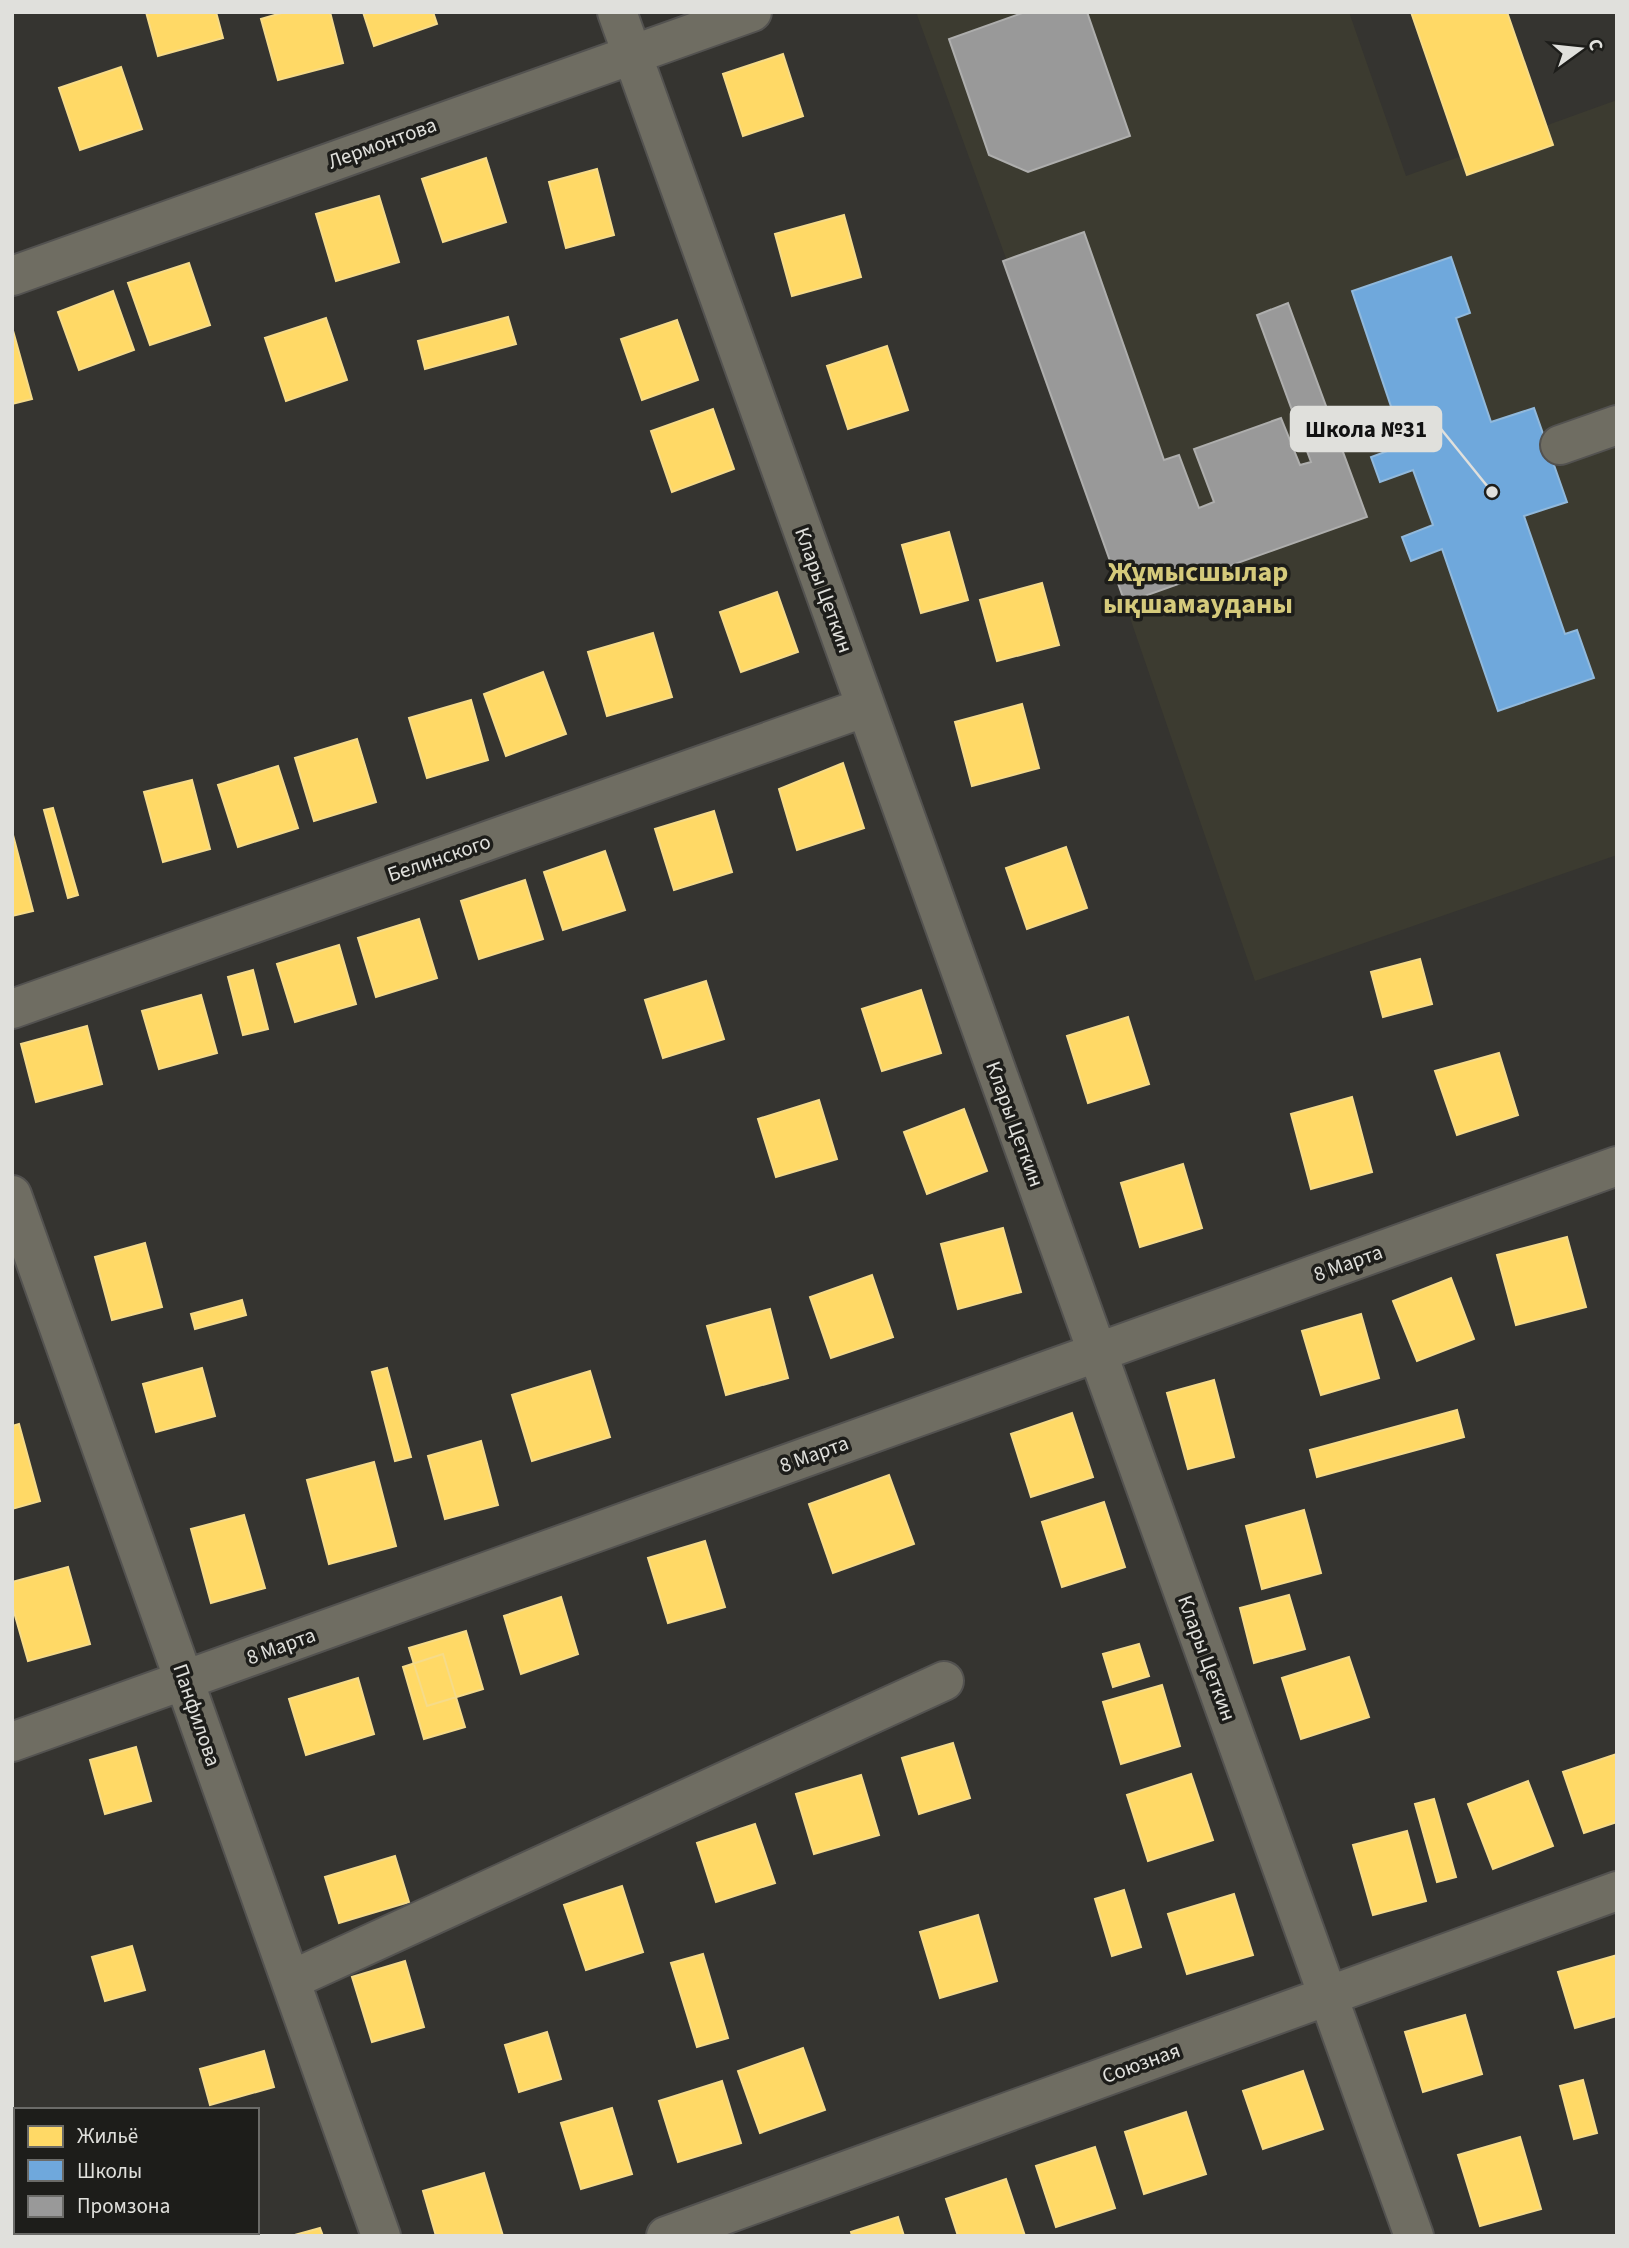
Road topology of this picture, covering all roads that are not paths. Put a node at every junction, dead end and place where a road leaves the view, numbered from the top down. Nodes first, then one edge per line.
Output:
1 (617, 12) edge
2 (752, 12) edge
3 (632, 54) junction
4 (12, 276) edge
5 (1617, 425) edge
6 (1560, 445) dead end
7 (866, 707) junction
8 (12, 1009) edge
9 (1617, 1166) edge
10 (12, 1195) edge
11 (1097, 1353) junction
12 (185, 1680) junction
13 (944, 1681) dead end
14 (12, 1742) edge
15 (1617, 1891) edge
16 (290, 1980) junction
17 (1328, 1996) junction
18 (381, 2236) edge
19 (666, 2236) edge
20 (1414, 2236) edge

1 - 3 street, Клары Цеткин
2 - 3 street, Лермонтова
3 - 4 street, Лермонтова
3 - 7 street, Клары Цеткин
5 - 6 street
7 - 8 street, Белинского
7 - 11 street, Клары Цеткин
9 - 11 street, 8 Марта
10 - 12 street, Панфилова
11 - 12 street, 8 Марта
11 - 17 street, Клары Цеткин
12 - 14 street, 8 Марта
12 - 16 street, Панфилова
13 - 16 street
15 - 17 street, Союзная
16 - 18 street, Панфилова
17 - 19 street, Союзная
17 - 20 street, Клары Цеткин

